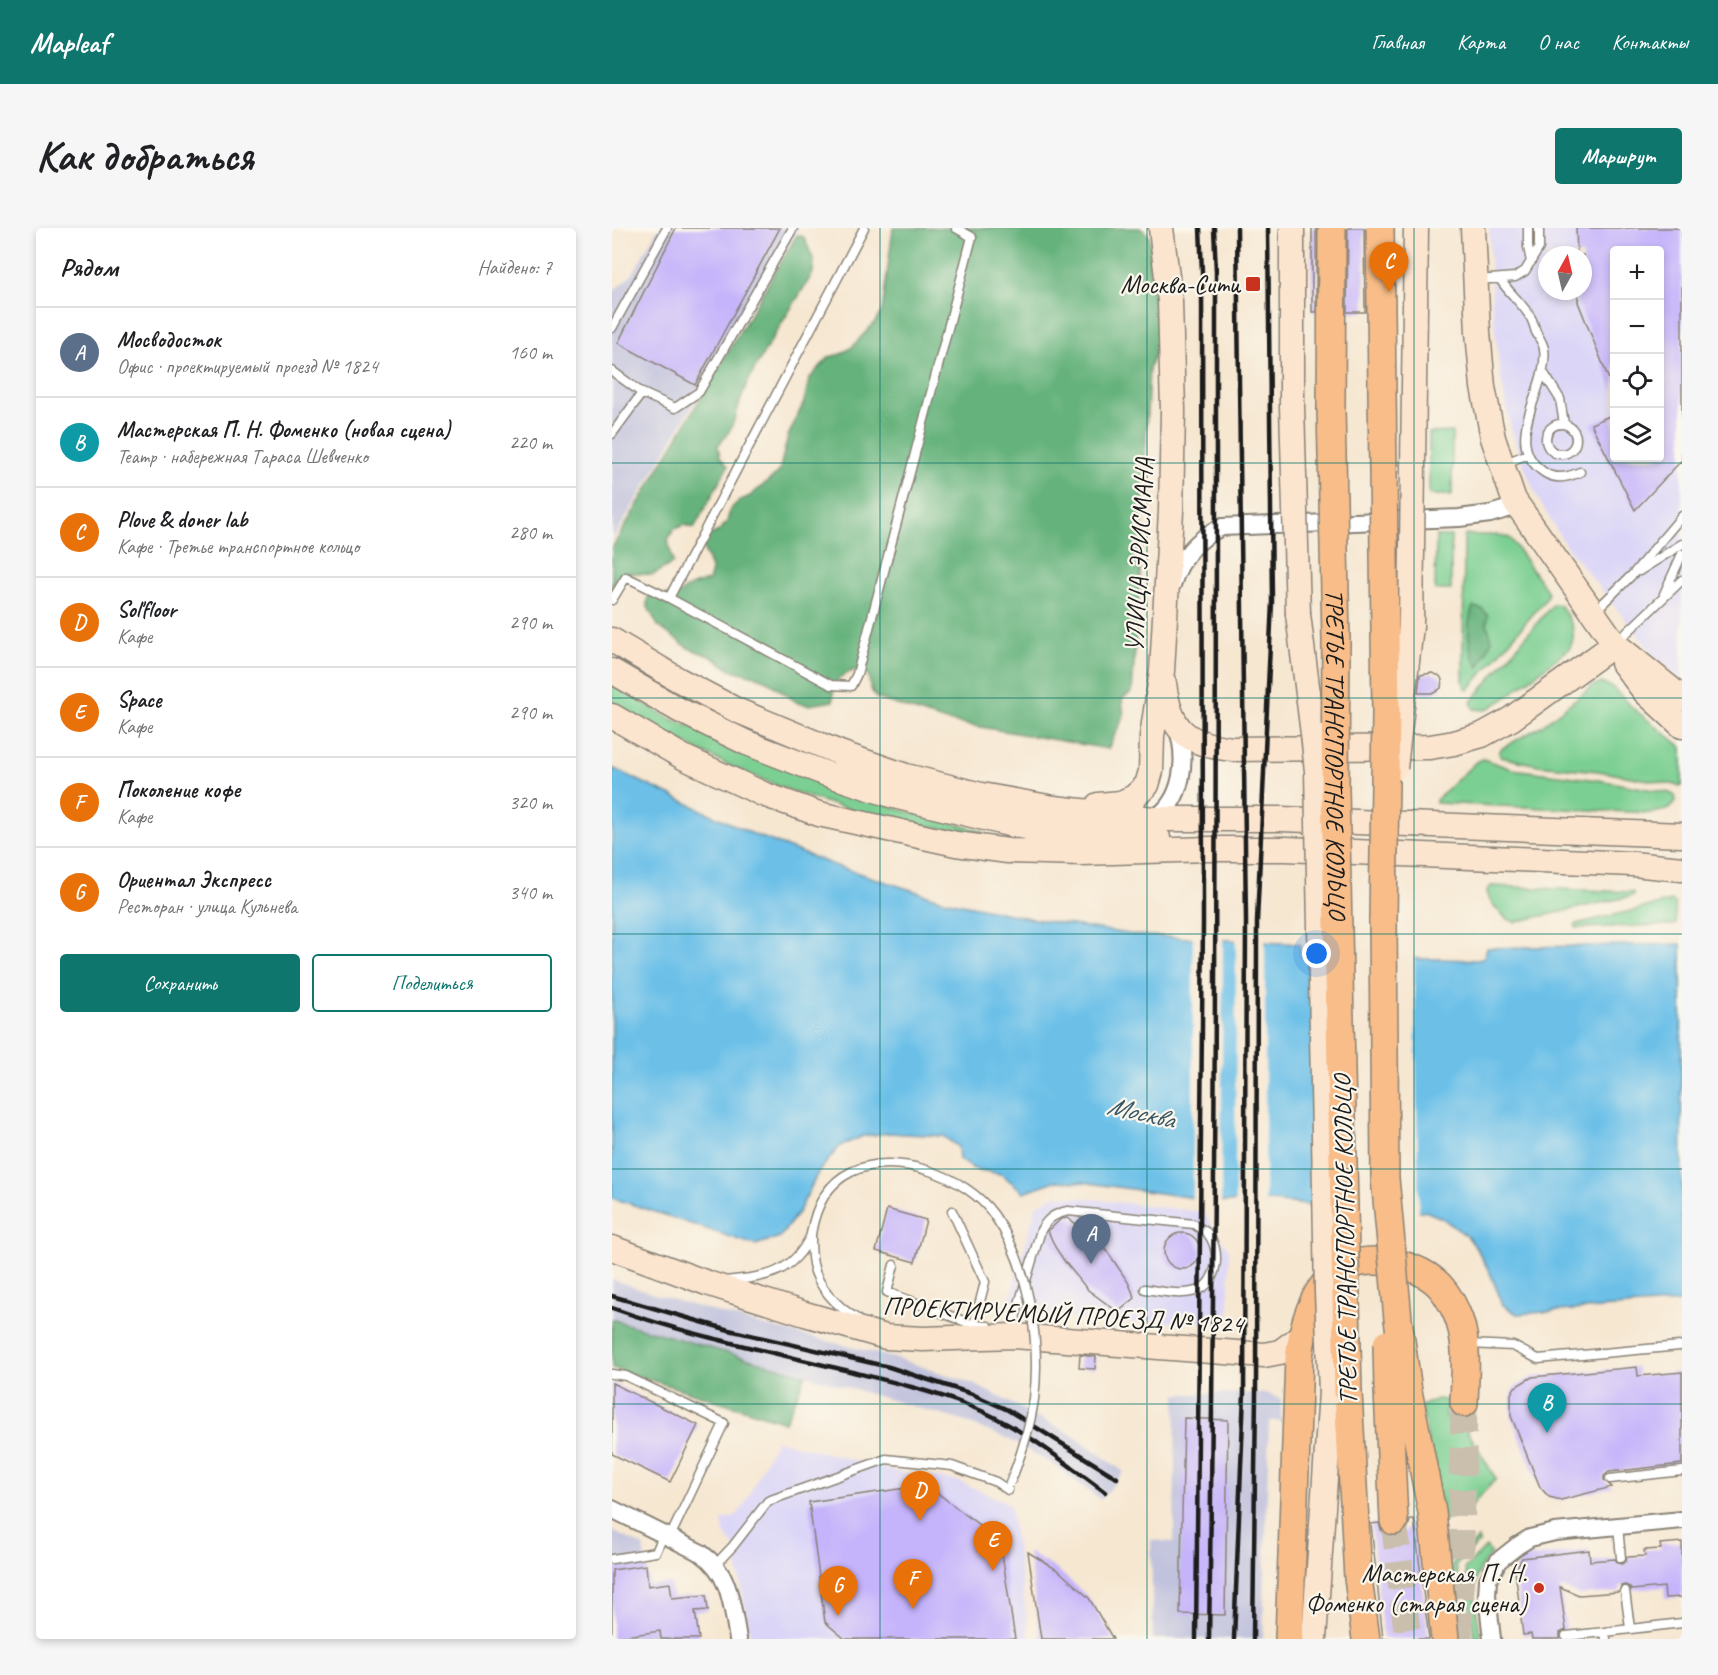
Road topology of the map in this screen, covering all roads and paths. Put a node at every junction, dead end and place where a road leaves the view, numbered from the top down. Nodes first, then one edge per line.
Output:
1 (667, 228) edge
2 (793, 228) edge
3 (864, 228) edge
4 (956, 228) edge
5 (1161, 228) edge
6 (1172, 228) edge
7 (1292, 228) edge
8 (1332, 228) edge
9 (1380, 228) edge
10 (1416, 228) edge
11 (1473, 228) edge
12 (1528, 228) edge
13 (1539, 228) edge
14 (1531, 263) junction
15 (1500, 279) junction
16 (1474, 280) junction
17 (1170, 301) junction
18 (612, 328) edge
19 (612, 371) edge
20 (1543, 372) junction
21 (642, 393) junction
22 (1564, 424) dead end
23 (612, 434) edge
24 (1528, 454) junction
25 (1501, 465) junction
26 (1580, 472) dead end
27 (1517, 506) junction
28 (1682, 516) edge
29 (1682, 544) edge
30 (1682, 554) edge
31 (1633, 574) junction
32 (1682, 580) edge
33 (669, 598) junction
34 (612, 600) edge
35 (1661, 600) junction
36 (1164, 612) junction
37 (1593, 612) junction
38 (612, 640) edge
39 (1615, 644) junction
40 (612, 671) edge
41 (1162, 671) junction
42 (1682, 698) edge
43 (612, 716) edge
44 (1175, 722) junction
45 (1682, 726) edge
46 (1054, 808) junction
47 (1154, 819) junction
48 (1674, 832) edge
49 (1113, 834) junction
50 (1286, 849) junction
51 (1682, 856) edge
52 (1633, 864) junction
53 (1682, 869) edge
54 (1383, 920) junction
55 (952, 1211) dead end
56 (811, 1234) junction
57 (612, 1248) edge
58 (894, 1265) dead end
59 (707, 1282) junction
60 (1145, 1289) dead end
61 (974, 1325) junction
62 (1007, 1329) junction
63 (1302, 1336) junction
64 (885, 1337) junction
65 (1464, 1344) junction
66 (1680, 1346) dead end
67 (612, 1374) edge
68 (1398, 1391) junction
69 (1339, 1392) junction
70 (1464, 1402) tunnel mouth
71 (1682, 1471) edge
72 (1610, 1479) dead end
73 (612, 1509) edge
74 (1682, 1520) edge
75 (1394, 1521) tunnel mouth
76 (1618, 1526) junction
77 (667, 1536) junction
78 (612, 1558) edge
79 (1621, 1558) dead end
80 (715, 1565) junction
81 (1625, 1591) dead end
82 (1682, 1623) edge
83 (1630, 1628) junction
84 (1605, 1635) edge
85 (1566, 1636) dead end
86 (738, 1639) edge
87 (1289, 1639) edge
88 (1314, 1639) edge
89 (1366, 1639) edge
90 (1445, 1639) edge
91 (1492, 1639) edge

1 - 18 lane
2 - 21 lane
3 - 33 lane
4 - 33 lane
5 - 17 main road, УЛИЦА ЭРИСМАНА
6 - 17 main road
7 - 69 main road, ТРЕТЬЕ ТРАНСПОРТНОЕ КОЛЬЦО, bridge
8 - 69 main road, ТРЕТЬЕ ТРАНСПОРТНОЕ КОЛЬЦО, bridge
9 - 54 main road, ТРЕТЬЕ ТРАНСПОРТНОЕ КОЛЬЦО, bridge
10 - 54 main road, bridge
11 - 16 main road
12 - 14 lane
13 - 14 lane
14 - 15 lane
15 - 16 lane
15 - 20 lane
16 - 25 main road
17 - 36 main road, УЛИЦА ЭРИСМАНА
19 - 21 lane
20 - 22 lane
20 - 24 lane
21 - 23 lane
24 - 25 lane
24 - 26 lane
25 - 27 main road
27 - 36 street
27 - 37 main road
28 - 31 lane
29 - 31 lane
30 - 35 lane
31 - 37 lane
32 - 35 lane
33 - 34 lane
35 - 39 lane
36 - 41 main road, УЛИЦА ЭРИСМАНА
37 - 39 main road
38 - 46 main road
39 - 42 main road
39 - 44 main road
39 - 45 main road
40 - 49 main road
41 - 44 main road
41 - 46 main road, УЛИЦА ЭРИСМАНА
43 - 50 main road
44 - 47 street
46 - 47 main road
47 - 48 main road
47 - 49 street
49 - 50 main road
50 - 52 main road
51 - 52 main road
52 - 53 main road
54 - 68 main road, ТРЕТЬЕ ТРАНСПОРТНОЕ КОЛЬЦО, bridge
55 - 61 lane
56 - 59 lane
56 - 64 lane
56 - 80 lane, bridge
57 - 59 main road, ПРОЕКТИРУЕМЫЙ ПРОЕЗД № 1824
58 - 61 lane
59 - 64 main road, ПРОЕКТИРУЕМЫЙ ПРОЕЗД № 1824
60 - 62 lane
61 - 62 lane
62 - 63 main road, ПРОЕКТИРУЕМЫЙ ПРОЕЗД № 1824
62 - 64 main road, ПРОЕКТИРУЕМЫЙ ПРОЕЗД № 1824
63 - 65 main road
63 - 87 main road
65 - 66 lane
65 - 70 main road
67 - 77 lane
68 - 75 main road, ТРЕТЬЕ ТРАНСПОРТНОЕ КОЛЬЦО
68 - 90 main road
69 - 88 main road, ТРЕТЬЕ ТРАНСПОРТНОЕ КОЛЬЦО
69 - 89 main road, ТРЕТЬЕ ТРАНСПОРТНОЕ КОЛЬЦО
71 - 72 lane
73 - 77 street
74 - 76 street
76 - 79 lane
76 - 91 street
77 - 78 lane
77 - 80 street
80 - 86 street
81 - 83 lane
82 - 83 lane
83 - 84 lane
84 - 85 lane

